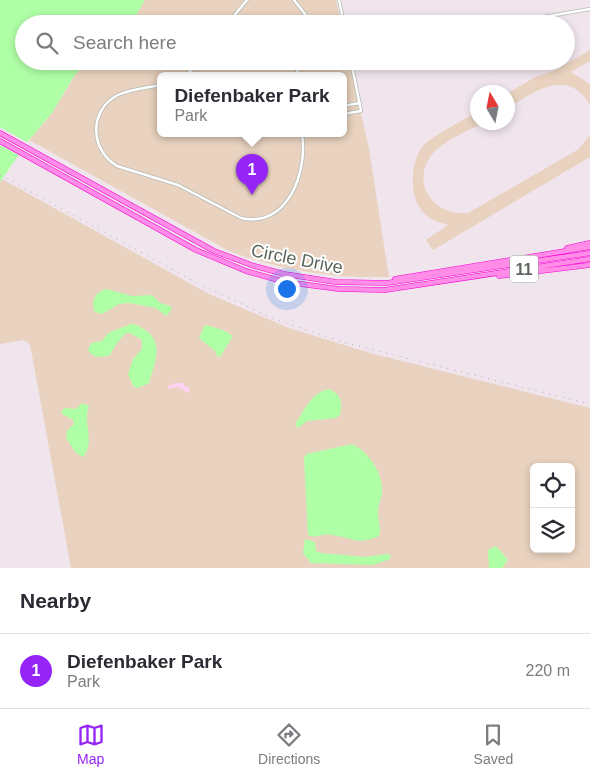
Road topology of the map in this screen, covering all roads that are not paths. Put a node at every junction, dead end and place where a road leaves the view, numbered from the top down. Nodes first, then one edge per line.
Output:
1 (247, 0) edge
2 (294, 0) edge
3 (339, 0) edge
4 (590, 9) edge
5 (234, 15) edge
6 (304, 15) edge
7 (342, 15) edge
8 (555, 15) edge
9 (353, 70) edge
10 (157, 86) edge
11 (360, 103) junction
12 (347, 105) edge
13 (347, 113) edge
14 (0, 132) edge
15 (302, 137) edge
16 (0, 141) edge
17 (590, 243) edge
18 (590, 248) edge
19 (590, 253) edge
20 (517, 259) junction
21 (590, 259) edge
22 (590, 264) edge
23 (458, 280) junction
24 (354, 283) junction

1 - 5 street
2 - 6 street
3 - 7 street
4 - 8 street
9 - 11 street
10 - 15 street
11 - 12 street
11 - 13 street
14 - 24 highway, Circle Drive / 11
16 - 23 highway, Circle Drive / 11
17 - 20 highway
18 - 20 highway
19 - 24 highway, Circle Drive / 11
20 - 24 highway
21 - 23 highway, Circle Drive / 11
22 - 23 highway

